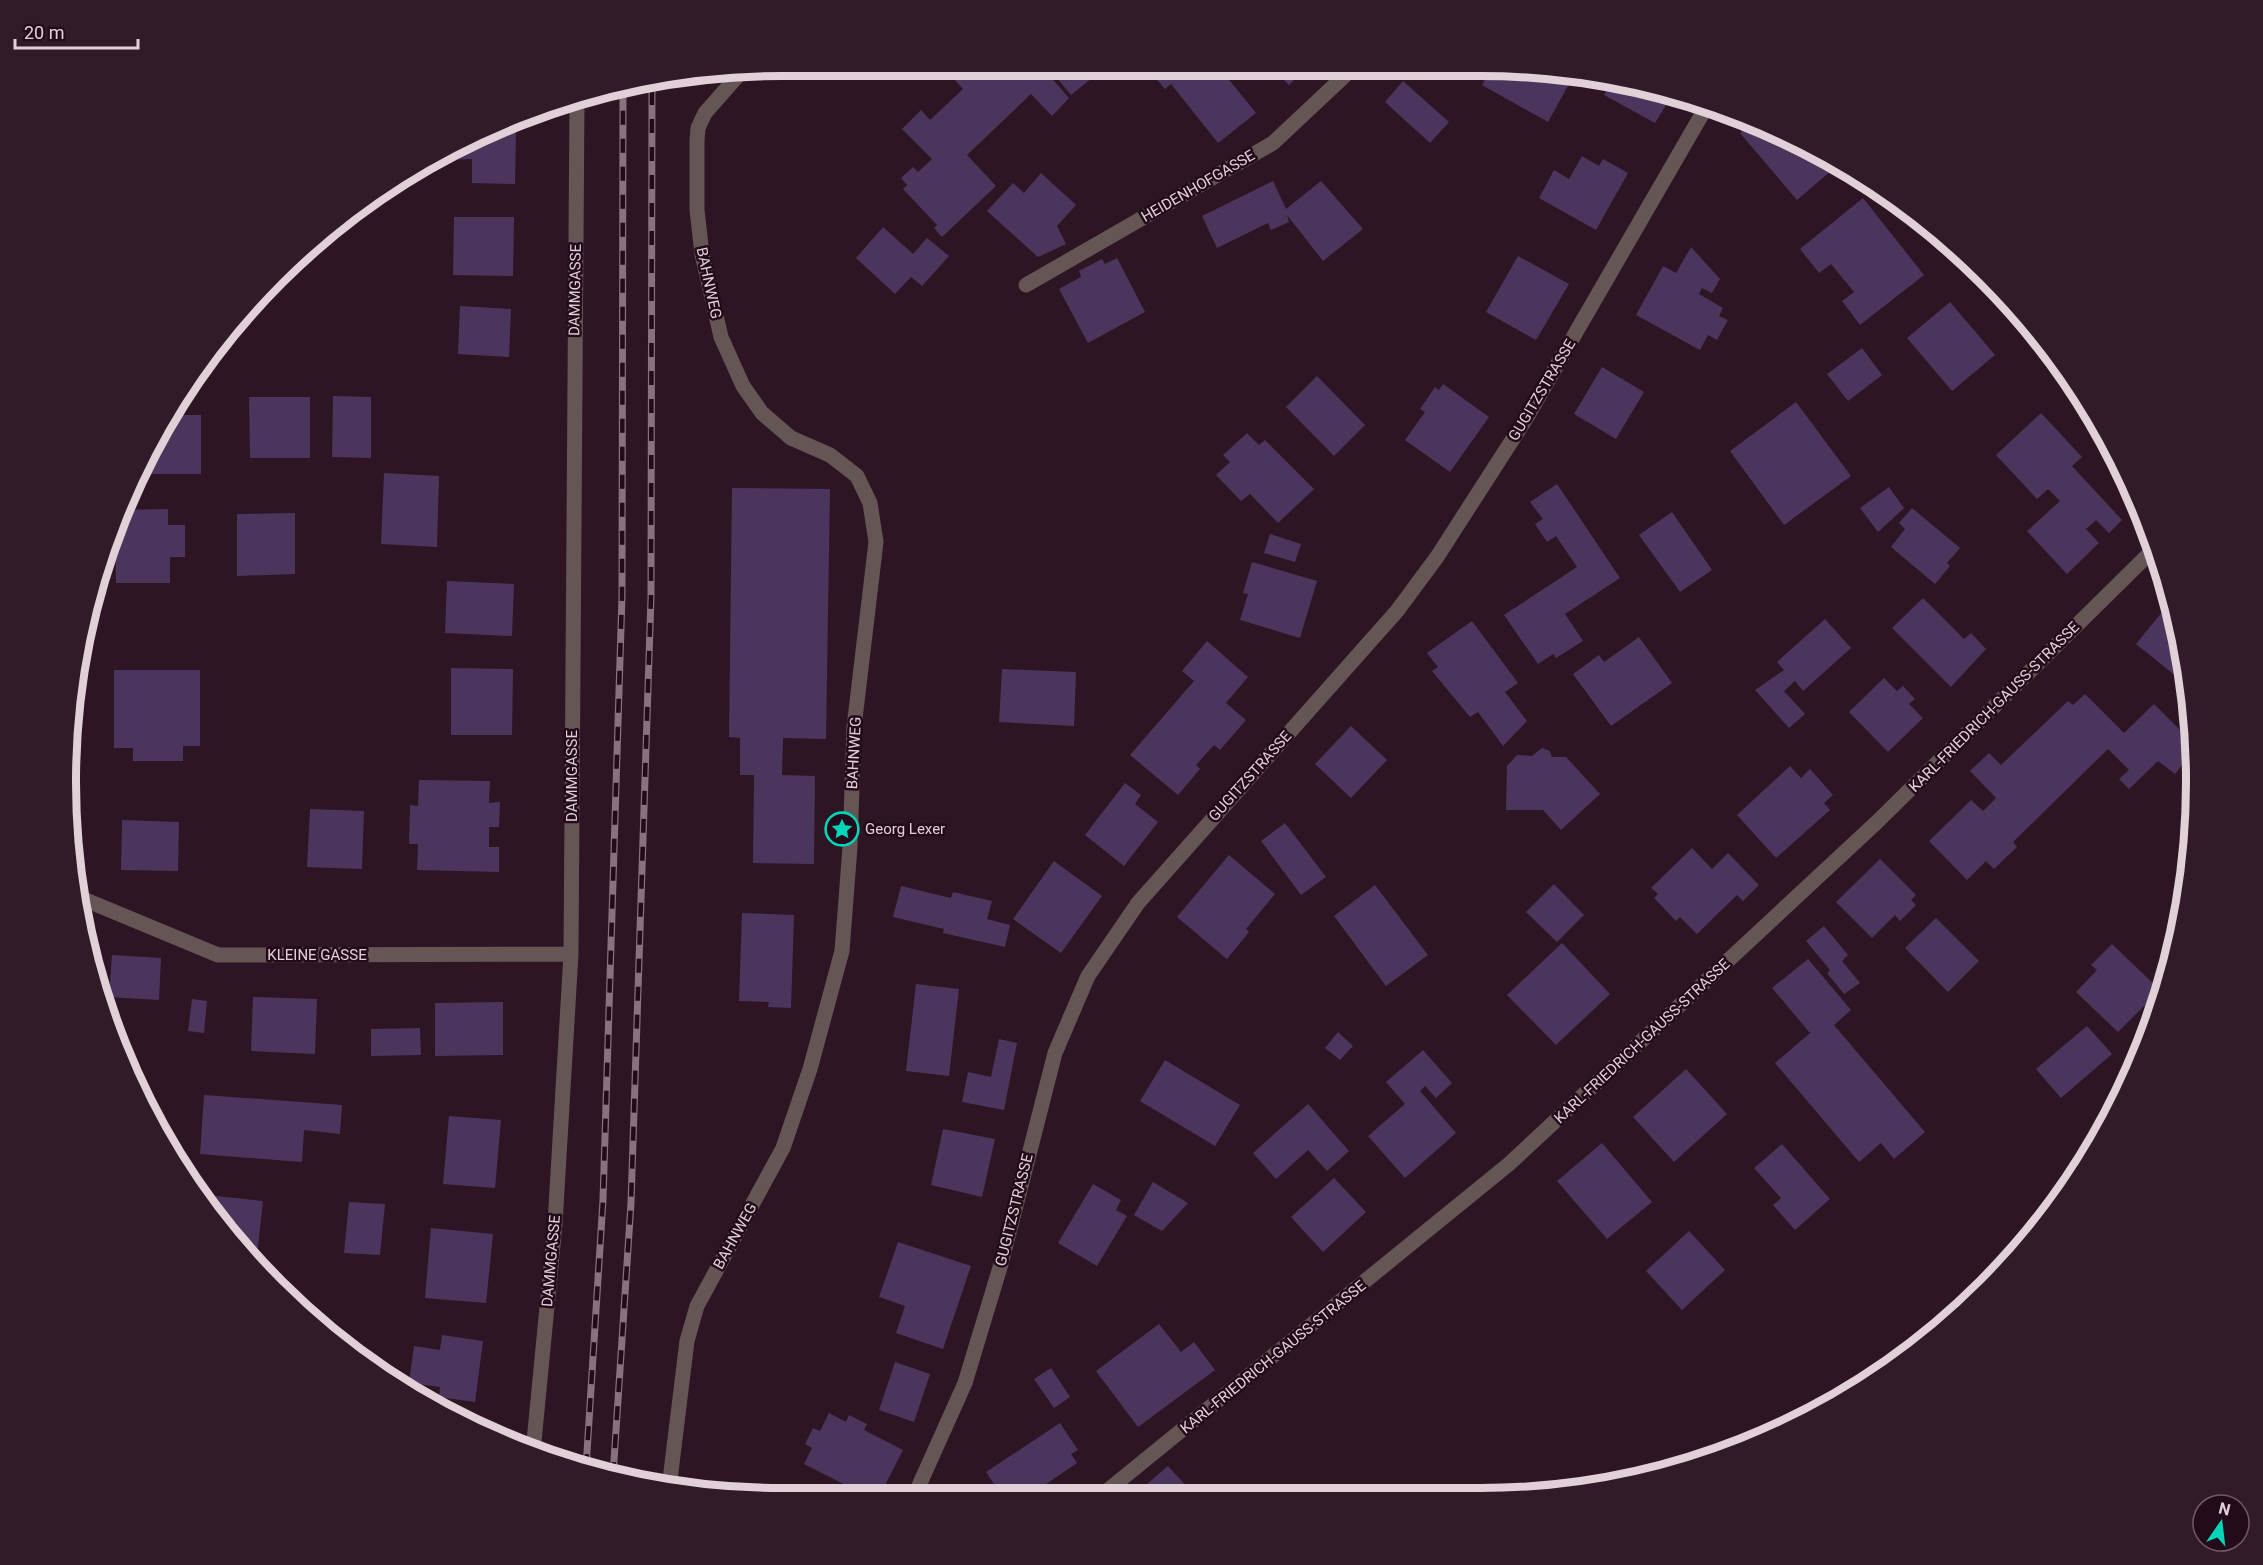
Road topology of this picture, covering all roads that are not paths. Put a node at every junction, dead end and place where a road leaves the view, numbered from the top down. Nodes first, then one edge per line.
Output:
1 (1344, 76) edge
2 (736, 78) edge
3 (577, 108) edge
4 (1703, 113) edge
5 (1026, 285) dead end
6 (2148, 554) edge
7 (87, 901) edge
8 (571, 954) junction
9 (534, 1443) edge
10 (670, 1479) edge
11 (918, 1488) edge
12 (1111, 1488) edge

1 - 5 street, HEIDENHOFGASSE
2 - 10 street, BAHNWEG
3 - 8 street, DAMMGASSE
4 - 11 street, GUGITZSTRASSE
6 - 12 street, KARL-FRIEDRICH-GAUSS-STRASSE
7 - 8 street, KLEINE GASSE
8 - 9 street, DAMMGASSE

